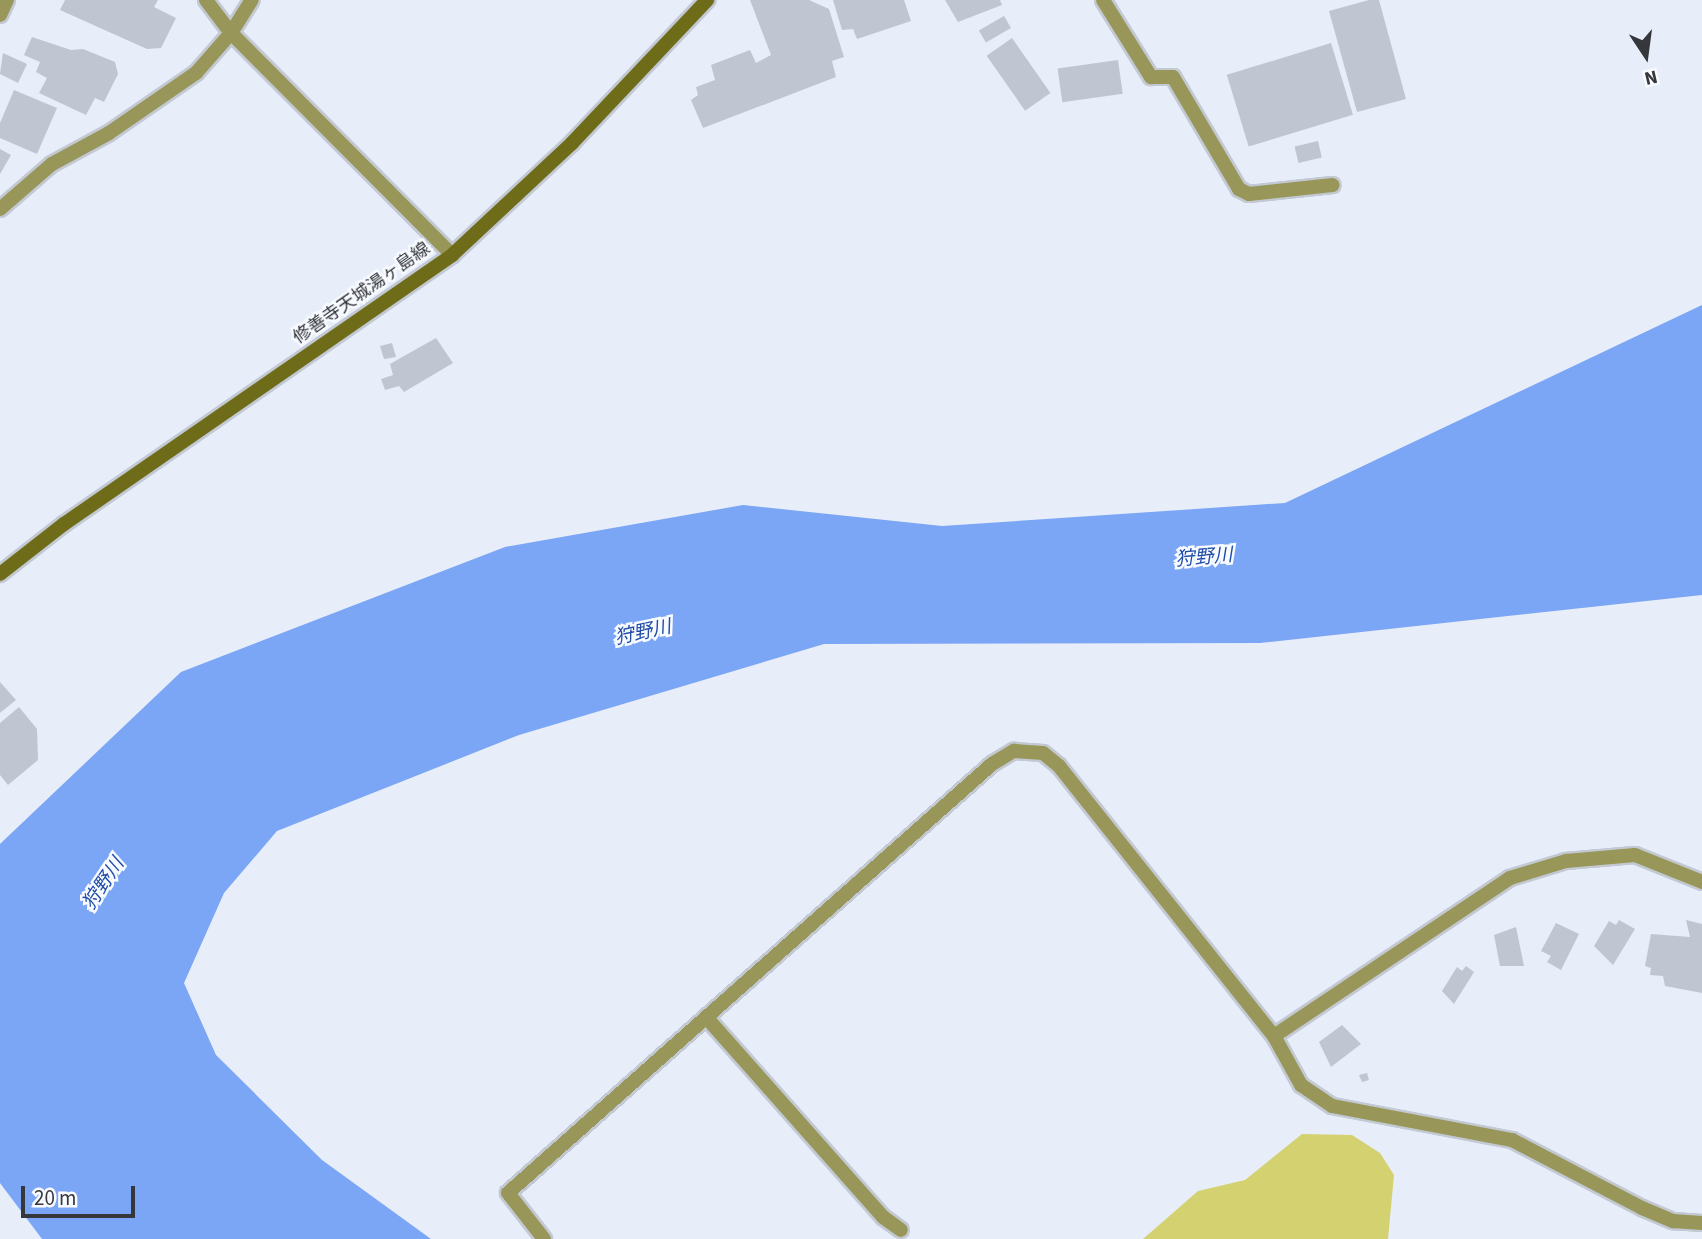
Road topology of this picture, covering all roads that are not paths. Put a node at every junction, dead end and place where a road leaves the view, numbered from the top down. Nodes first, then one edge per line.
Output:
1 (7, 0) edge
2 (206, 0) edge
3 (252, 0) edge
4 (707, 0) edge
5 (1103, 0) edge
6 (0, 15) edge
7 (231, 33) junction
8 (1333, 186) dead end
9 (0, 209) edge
10 (452, 255) junction
11 (0, 575) edge
12 (1702, 882) edge
13 (706, 1017) junction
14 (1274, 1037) junction
15 (1702, 1223) edge
16 (901, 1230) dead end
17 (544, 1239) edge

1 - 6 street
2 - 7 street
3 - 7 street
4 - 10 main road, 修善寺天城湯ヶ島線
5 - 8 street
7 - 9 street
7 - 10 street
10 - 11 main road, 修善寺天城湯ヶ島線
12 - 14 street
13 - 14 street
13 - 16 street
13 - 17 street
14 - 15 street

